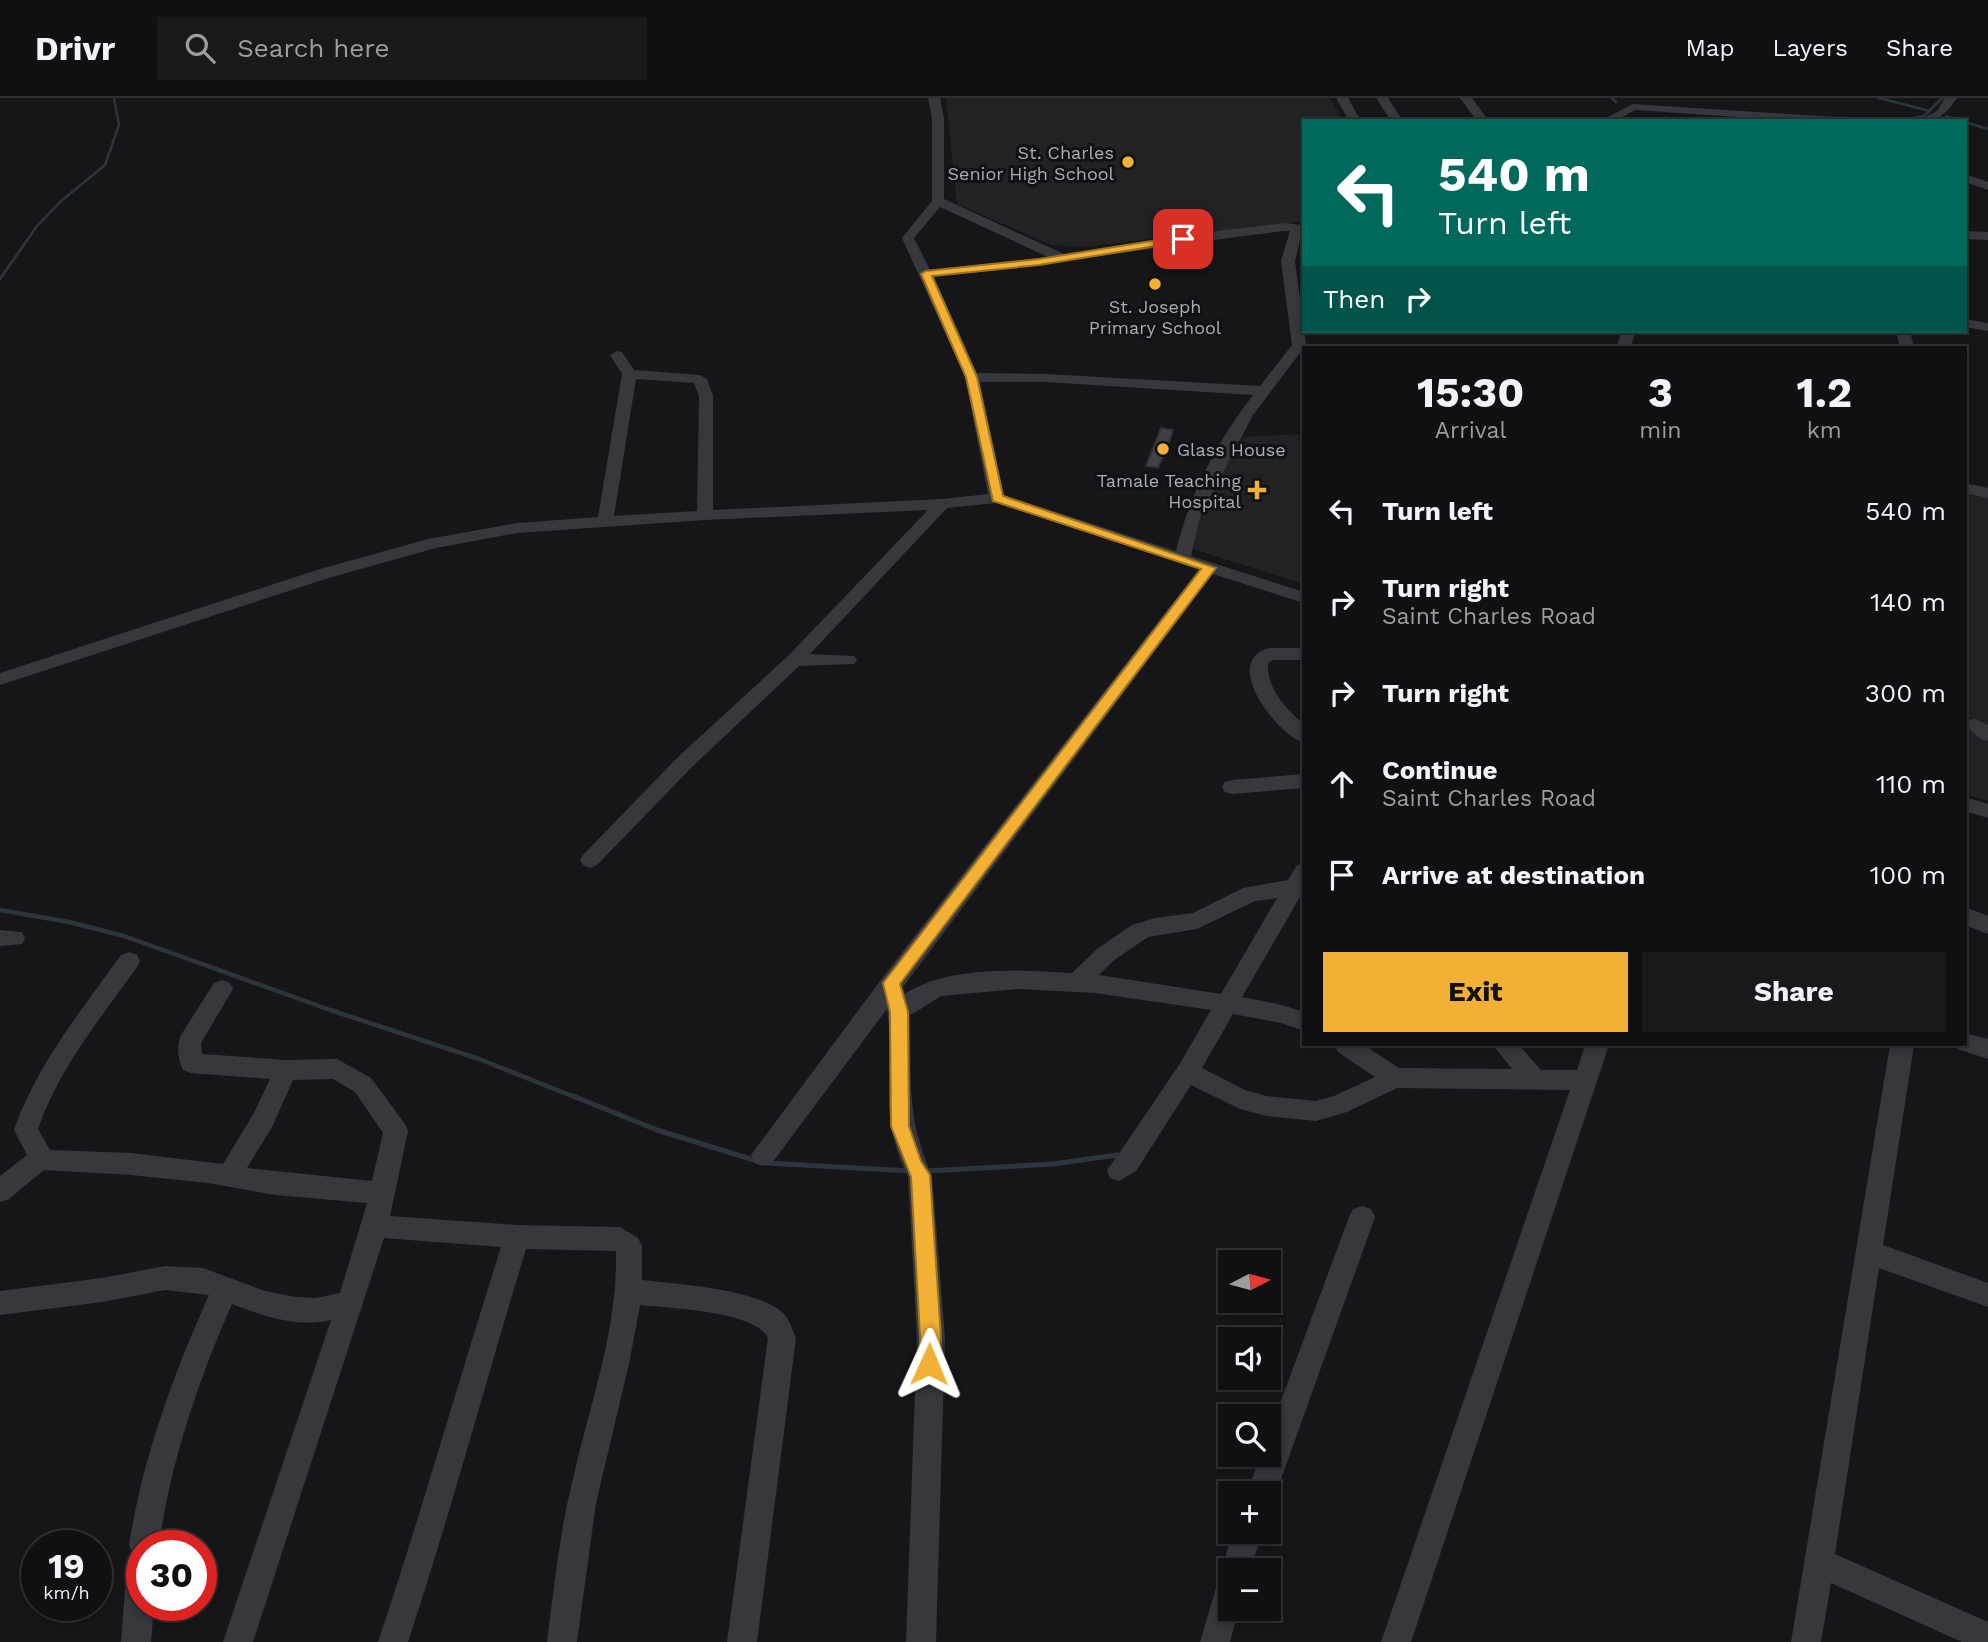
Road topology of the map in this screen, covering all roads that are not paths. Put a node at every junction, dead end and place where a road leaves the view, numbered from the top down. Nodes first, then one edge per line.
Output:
1 (934, 98) edge
2 (1342, 98) edge
3 (1382, 98) edge
4 (1466, 98) edge
5 (1624, 98) edge
6 (1951, 98) edge
7 (1763, 100) dead end
8 (1633, 107) junction
9 (1777, 116) junction
10 (1354, 119) edge
11 (1396, 119) edge
12 (1482, 119) edge
13 (1610, 119) edge
14 (1821, 119) edge
15 (1928, 119) edge
16 (1967, 179) edge
17 (1988, 186) edge
18 (938, 201) junction
19 (1300, 228) edge
20 (1967, 235) edge
21 (1988, 236) edge
22 (1064, 259) junction
23 (926, 274) junction
24 (1967, 323) edge
25 (1988, 327) edge
26 (617, 355) dead end
27 (629, 374) junction
28 (972, 377) junction
29 (1263, 391) junction
30 (1967, 488) edge
31 (1988, 493) edge
32 (997, 498) junction
33 (942, 505) junction
34 (705, 515) junction
35 (606, 522) junction
36 (1182, 560) junction
37 (1209, 568) junction
38 (1302, 597) edge
39 (1302, 654) edge
40 (794, 660) junction
41 (848, 660) dead end
42 (0, 679) edge
43 (1302, 734) edge
44 (1302, 780) edge
45 (1232, 787) dead end
46 (1967, 805) edge
47 (1988, 811) edge
48 (590, 860) dead end
49 (1299, 879) edge
50 (1967, 916) edge
51 (1988, 926) edge
52 (130, 961) dead end
53 (891, 983) junction
54 (1077, 983) junction
55 (222, 989) dead end
56 (1227, 1004) junction
57 (899, 1012) junction
58 (1302, 1021) edge
59 (1967, 1043) edge
60 (1347, 1046) edge
61 (1505, 1046) edge
62 (1597, 1046) edge
63 (1902, 1046) edge
64 (1988, 1049) edge
65 (286, 1070) junction
66 (1187, 1072) junction
67 (1395, 1078) junction
68 (1535, 1079) junction
69 (1586, 1080) junction
70 (763, 1155) dead end
71 (41, 1158) junction
72 (1119, 1170) dead end
73 (229, 1176) junction
74 (0, 1191) edge
75 (382, 1193) junction
76 (1362, 1217) dead end
77 (375, 1226) junction
78 (517, 1237) junction
79 (1868, 1252) junction
80 (225, 1290) junction
81 (629, 1291) junction
82 (1988, 1294) edge
83 (0, 1303) edge
84 (349, 1303) junction
85 (1265, 1481) edge
86 (147, 1530) edge
87 (1818, 1562) junction
88 (138, 1621) edge
89 (1221, 1621) edge
90 (1988, 1638) edge
91 (136, 1642) edge
92 (238, 1642) edge
93 (393, 1642) edge
94 (562, 1642) edge
95 (742, 1642) edge
96 (921, 1642) edge
97 (1215, 1642) edge
98 (1396, 1642) edge
99 (1806, 1642) edge

1 - 18 street
2 - 10 street
3 - 11 street
4 - 12 street
5 - 8 street
6 - 15 street
7 - 9 street
8 - 9 street
8 - 13 street
9 - 14 street
16 - 17 street
18 - 22 street
18 - 23 street
19 - 22 street
19 - 29 street
20 - 21 street
22 - 23 street
23 - 28 street
24 - 25 street
26 - 27 street
27 - 34 street
27 - 35 street
28 - 29 street
28 - 32 street
29 - 36 street
30 - 31 street
32 - 33 street
32 - 36 street
33 - 34 street
33 - 40 street
34 - 35 street
35 - 42 street
36 - 37 street
37 - 38 street
37 - 53 street
39 - 43 street
40 - 41 street
40 - 48 street
44 - 45 street
46 - 47 street
49 - 54 street
49 - 56 street
50 - 51 street
52 - 71 street
53 - 57 street
53 - 70 street
54 - 56 street
54 - 57 street
55 - 65 street
56 - 58 street
56 - 66 street
57 - 96 street
59 - 64 street
60 - 67 street
61 - 68 street
62 - 69 street
63 - 79 street
65 - 73 street
65 - 75 street
66 - 67 street
66 - 72 street
67 - 68 street
68 - 69 street
69 - 98 street
71 - 73 street
71 - 74 street
73 - 75 street
75 - 77 street
76 - 85 street
77 - 78 street
77 - 84 street
78 - 81 street
78 - 93 street
79 - 82 street
79 - 87 street
80 - 83 street
80 - 84 street
80 - 86 street
81 - 94 street
81 - 95 street
84 - 92 street
87 - 90 street
87 - 99 street
88 - 91 street
89 - 97 street

